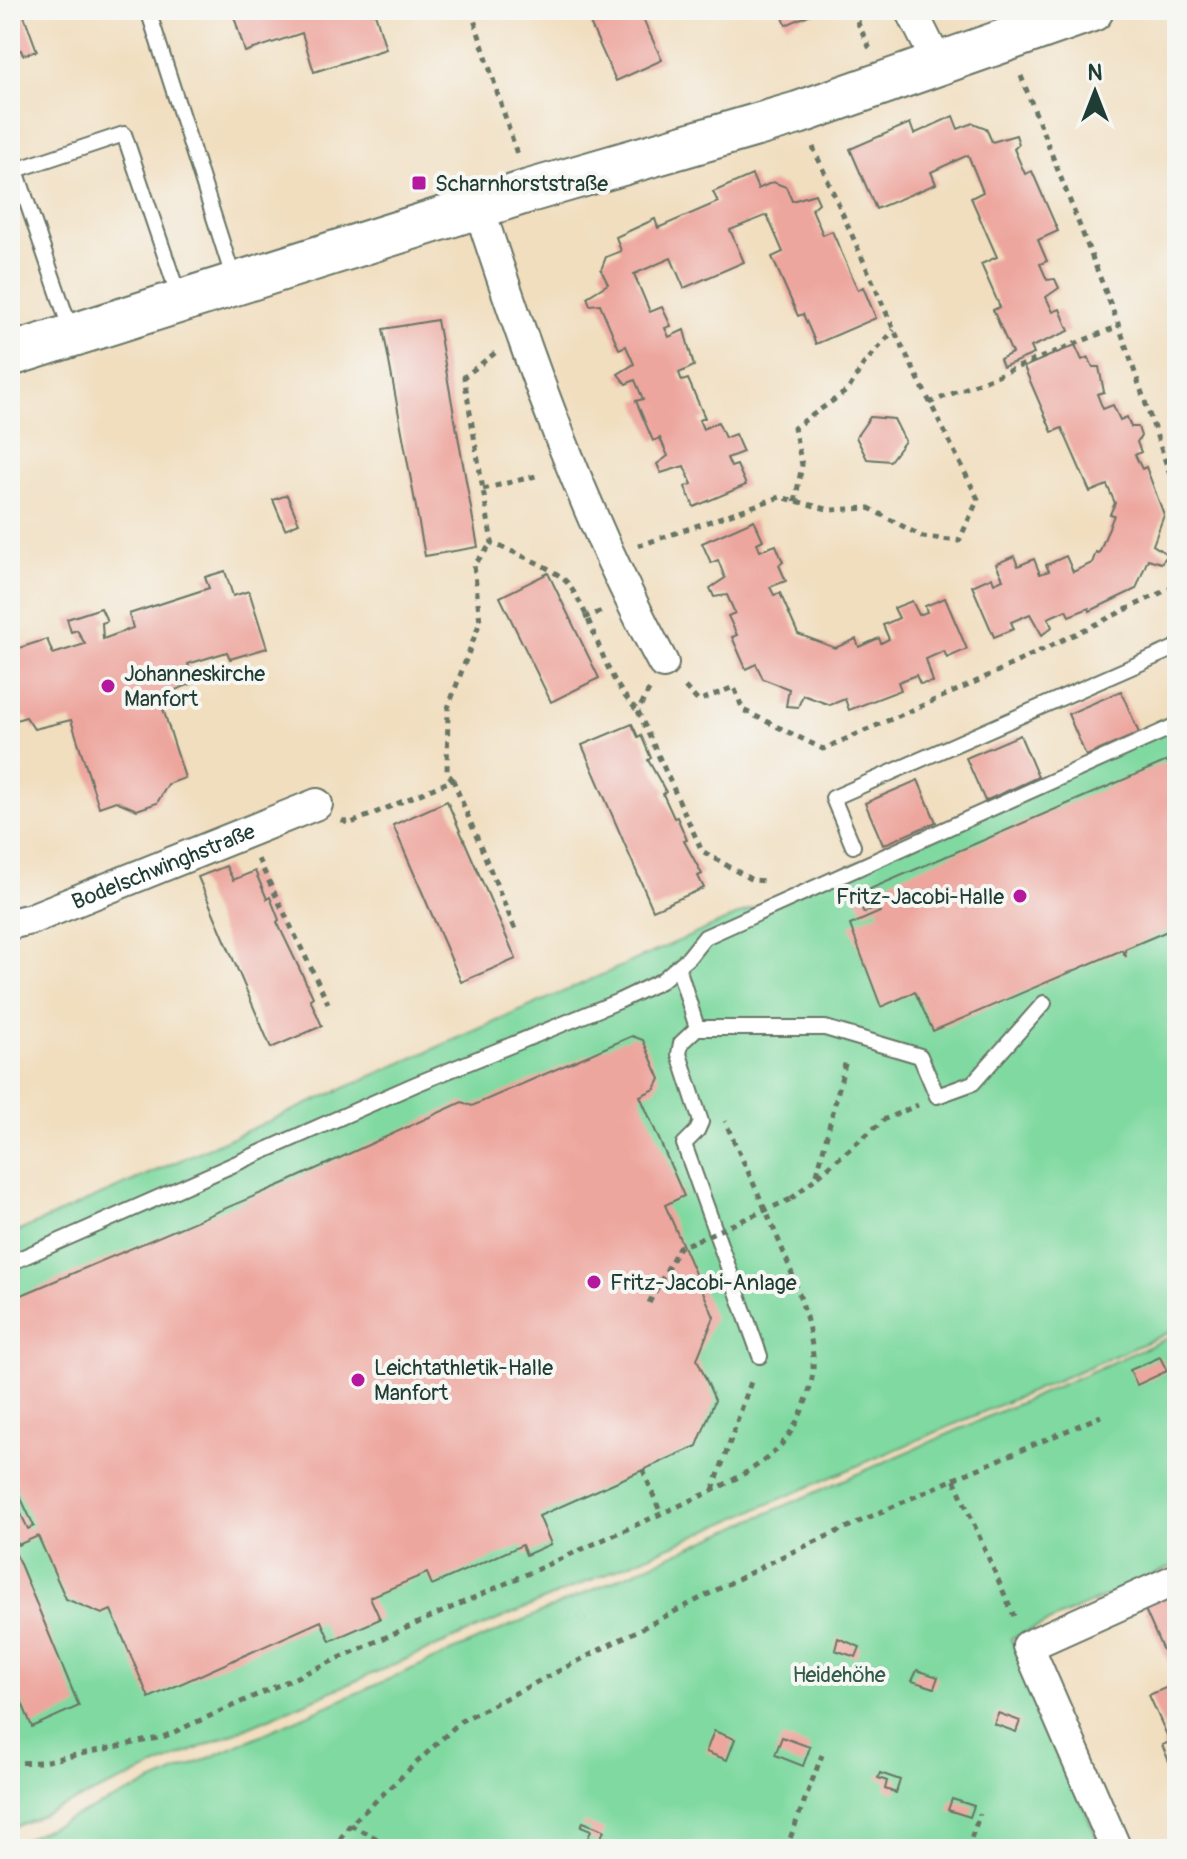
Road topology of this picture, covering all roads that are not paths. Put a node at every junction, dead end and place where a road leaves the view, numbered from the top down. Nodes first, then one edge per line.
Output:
1 (148, 10) edge
2 (911, 10) edge
3 (1092, 10) edge
4 (938, 64) junction
5 (479, 208) junction
6 (236, 285) junction
7 (181, 303) junction
8 (73, 336) junction
9 (10, 355) edge
10 (1177, 647) edge
11 (663, 663) road end
12 (1177, 725) edge
13 (317, 804) road end
14 (853, 846) dead end
15 (10, 924) edge
16 (678, 967) junction
17 (1044, 1003) dead end
18 (697, 1028) junction
19 (10, 1263) edge
20 (760, 1356) road end
21 (1177, 1579) edge
22 (1116, 1849) edge

1 - 6 lane
2 - 4 street
3 - 4 street
4 - 5 street
5 - 6 street
5 - 11 street
6 - 7 street
7 - 8 street
7 - 8 lane
8 - 9 street
10 - 14 lane
12 - 16 lane
13 - 15 street, Bodelschwinghstraße
16 - 18 lane
16 - 19 lane
17 - 18 lane
18 - 20 lane
21 - 22 street

